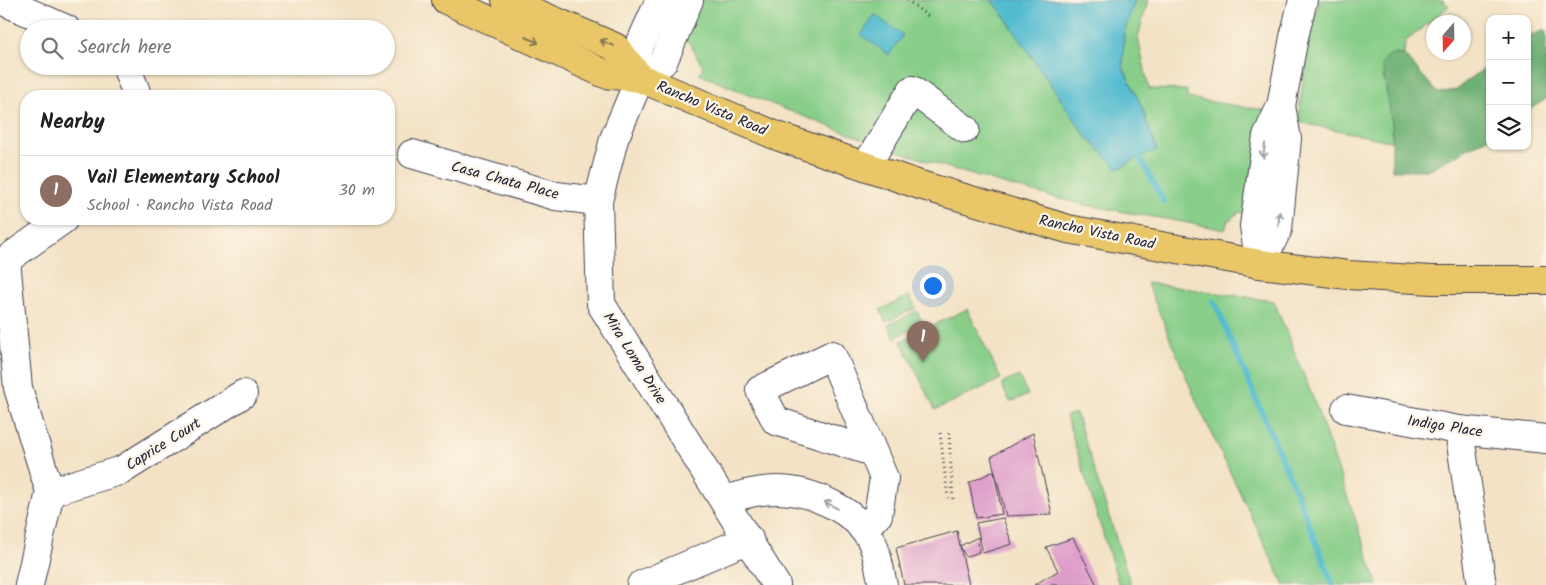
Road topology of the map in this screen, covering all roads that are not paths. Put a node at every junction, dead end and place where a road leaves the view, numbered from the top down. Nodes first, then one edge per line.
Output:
1 (1, 0) edge
2 (446, 0) edge
3 (506, 0) edge
4 (660, 0) edge
5 (689, 0) edge
6 (1303, 0) edge
7 (46, 20) edge
8 (129, 75) edge
9 (640, 78) junction
10 (135, 90) edge
11 (965, 129) dead end
12 (412, 154) dead end
13 (866, 166) junction
14 (598, 201) junction
15 (55, 225) edge
16 (3, 261) edge
17 (1260, 264) junction
18 (1546, 280) edge
19 (243, 394) dead end
20 (1346, 409) dead end
21 (1459, 430) junction
22 (1546, 439) edge
23 (872, 452) dead end
24 (50, 492) junction
25 (724, 500) junction
26 (862, 528) junction
27 (749, 540) junction
28 (29, 585) edge
29 (641, 585) edge
30 (776, 585) edge
31 (883, 585) edge
32 (1482, 585) edge

1 - 7 street
2 -> 9 main road, Rancho Vista Road
9 -> 3 main road, Rancho Vista Road
4 - 9 street
5 - 9 street
6 - 17 street
8 - 10 street
9 - 13 main road, Rancho Vista Road
9 - 14 street, Mira Loma Drive
11 - 13 street
12 - 14 street, Casa Chata Place
13 - 17 main road, Rancho Vista Road
14 - 25 street, Mira Loma Drive
15 - 16 street
16 - 24 street
17 - 18 main road, Rancho Vista Road
19 - 24 street, Caprice Court
20 - 21 street, Indigo Place
21 - 22 street, Indigo Place
21 - 32 street
23 - 26 street
24 - 28 street
26 -> 25 street
25 - 27 street, Mira Loma Drive
26 - 31 street
27 - 29 street
27 - 30 street, Mira Loma Drive

